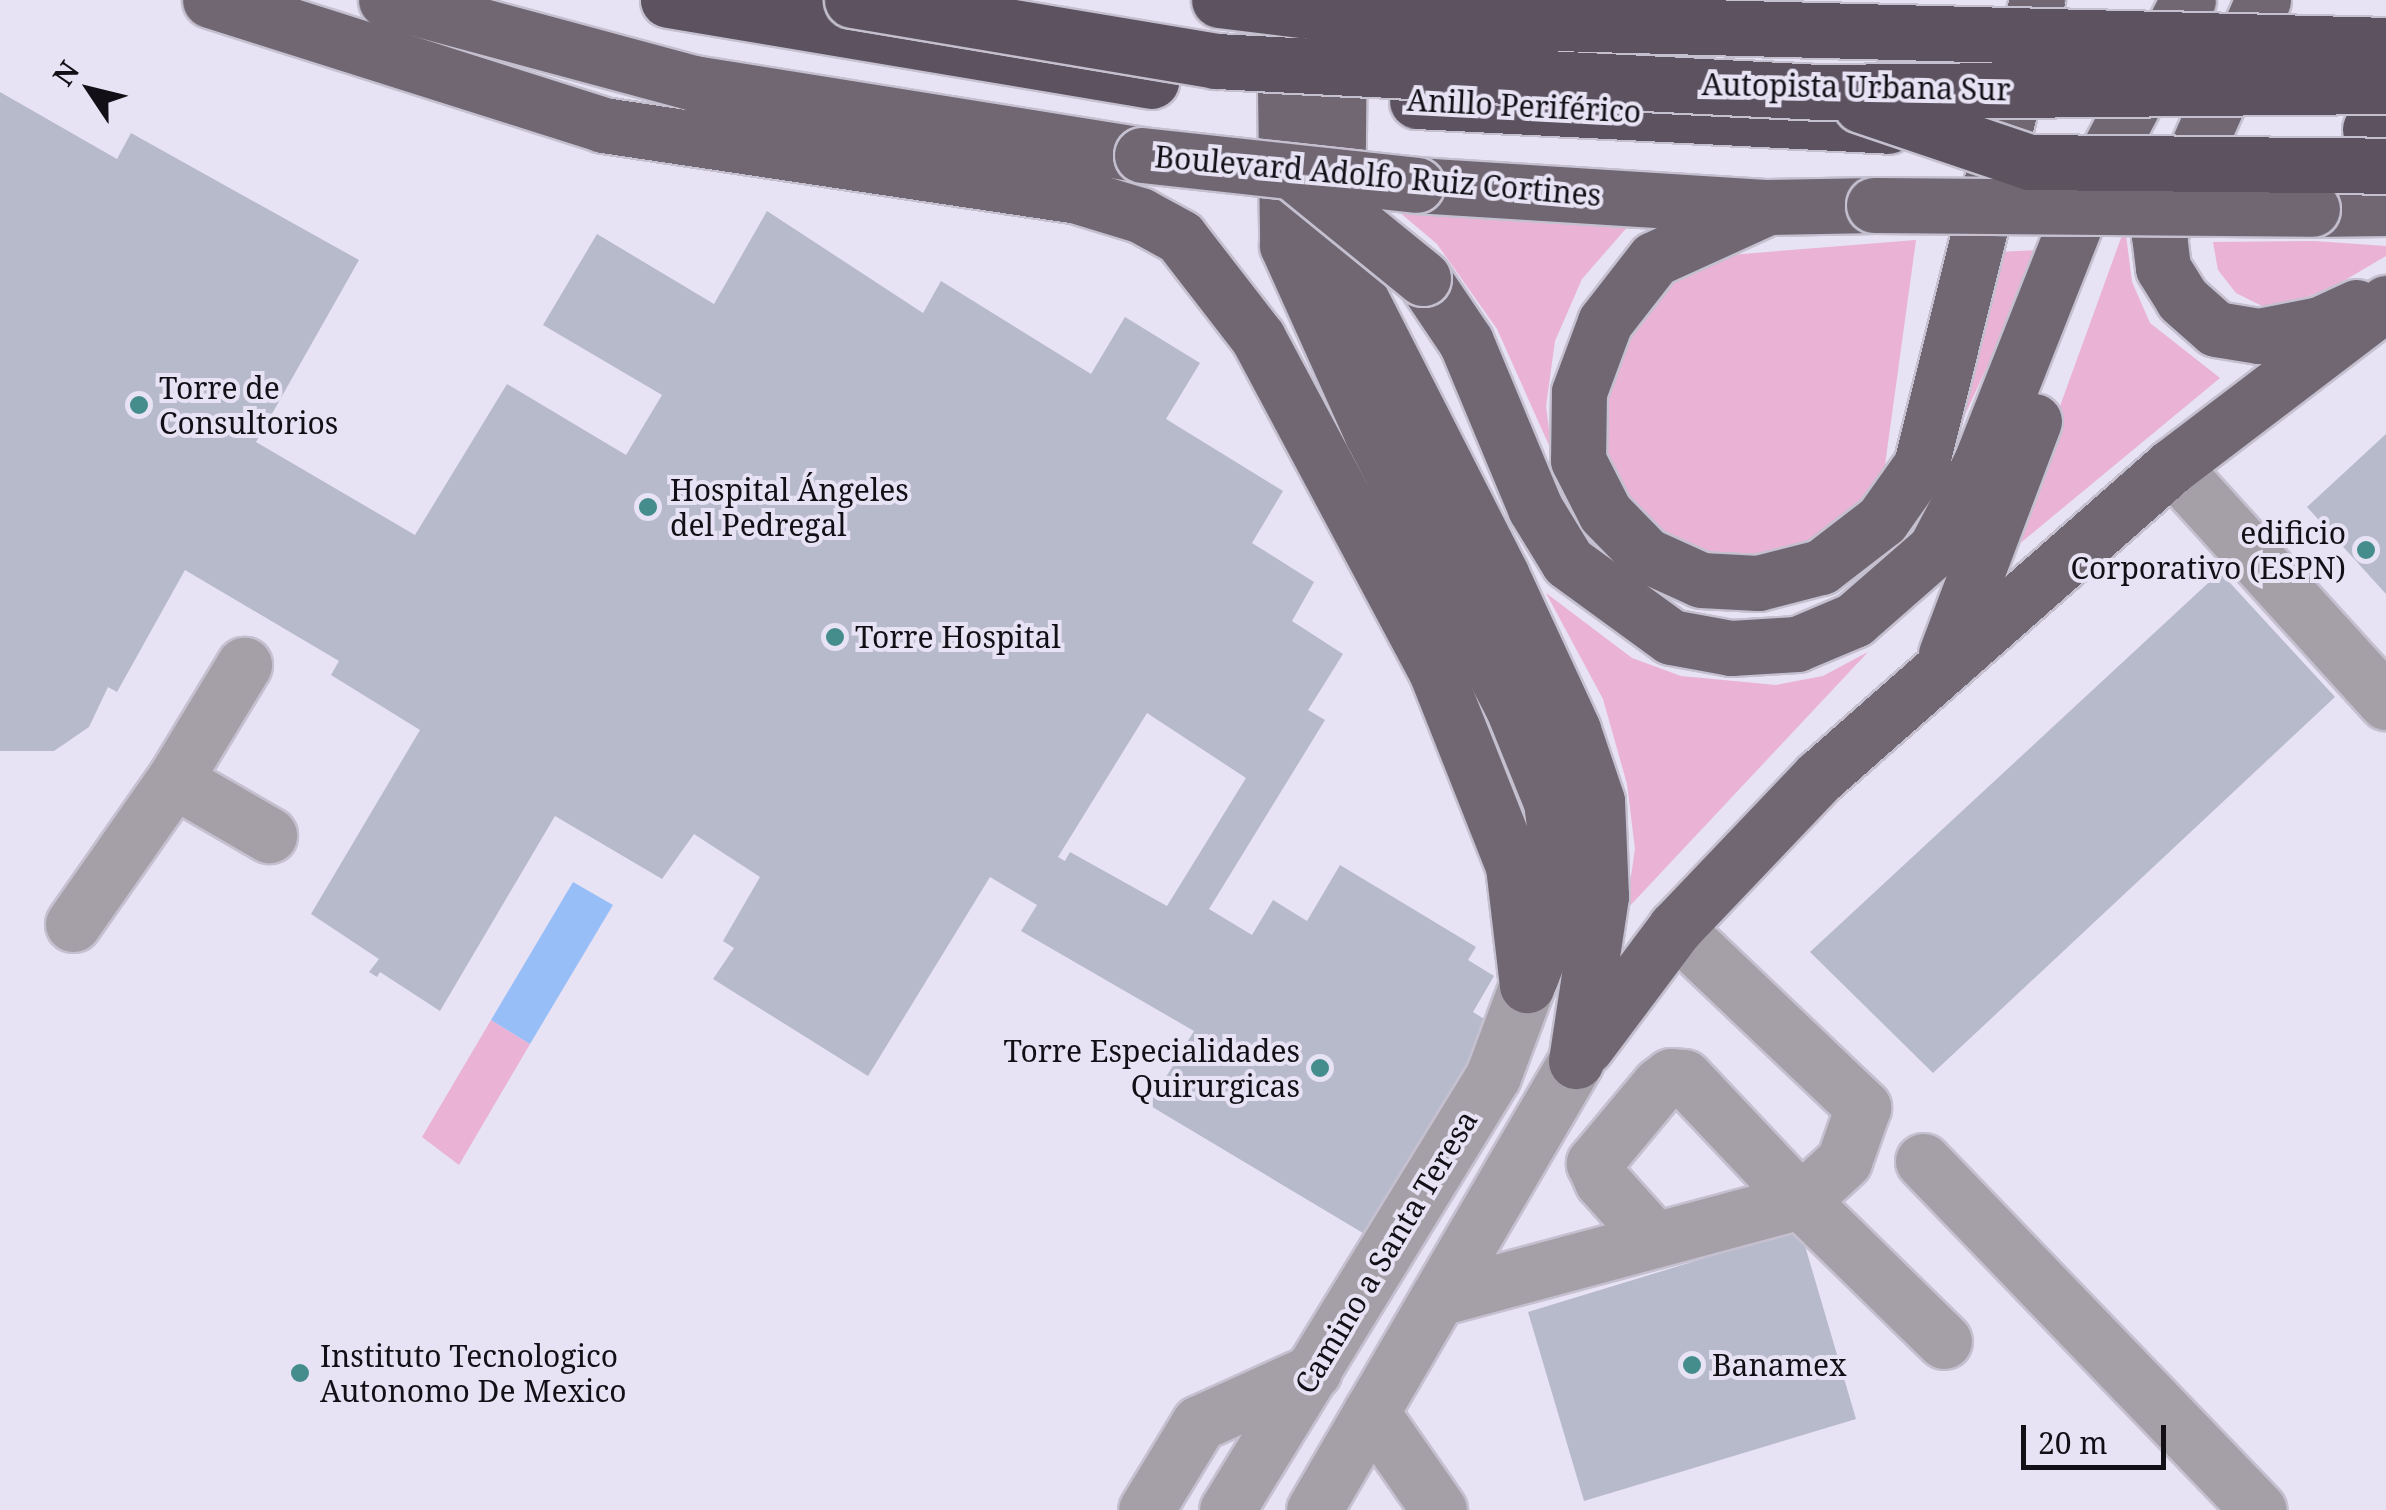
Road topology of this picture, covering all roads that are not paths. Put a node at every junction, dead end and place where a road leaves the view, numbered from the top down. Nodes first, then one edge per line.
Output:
1 (210, 0) edge
2 (387, 0) edge
3 (668, 0) edge
4 (852, 0) edge
5 (1219, 0) edge
6 (1284, 0) edge
7 (1339, 0) edge
8 (2038, 0) edge
9 (2188, 0) edge
10 (2264, 0) edge
11 (2386, 45) edge
12 (1820, 92) junction
13 (2382, 127) edge
14 (1292, 172) junction
15 (1768, 207) junction
16 (2386, 208) edge
17 (2386, 294) edge
18 (2386, 303) edge
19 (2042, 306) junction
20 (2172, 466) junction
21 (244, 665) dead end
22 (1940, 666) junction
23 (2386, 702) edge
24 (174, 780) junction
25 (269, 834) dead end
26 (73, 924) dead end
27 (1676, 928) junction
28 (1527, 985) junction
29 (1576, 1061) junction
30 (1923, 1161) dead end
31 (1801, 1201) junction
32 (1652, 1238) junction
33 (1438, 1298) junction
34 (1944, 1342) dead end
35 (1314, 1371) junction
36 (1372, 1412) junction
37 (1146, 1510) edge
38 (1227, 1510) edge
39 (1314, 1510) edge
40 (1439, 1510) edge
41 (2259, 1510) edge

1 - 28 main road
2 - 14 main road, Boulevard Adolfo Ruiz Cortines, bridge
3 - 13 highway, Anillo Periférico, bridge
4 - 12 highway, Autopista Urbana Sur, bridge
5 - 11 highway, Autopista Urbana Sur, bridge
6 - 28 main road
7 - 29 main road
8 - 15 main road
9 - 19 main road
10 - 17 main road
12 - 13 highway, Autopista Urbana Sur, bridge
12 - 13 highway, bridge
14 - 15 main road, Boulevard Adolfo Ruiz Cortines, bridge
14 - 19 main road, bridge
15 - 16 main road, Boulevard Adolfo Ruiz Cortines, bridge
18 - 20 main road
19 - 22 main road
20 - 22 main road
20 - 23 street
21 - 24 street
22 - 27 main road
24 - 25 street
24 - 26 street
27 - 29 main road
27 - 31 street
28 - 35 street, Camino a Santa Teresa
29 - 33 street
30 - 41 street
31 - 32 street
31 - 32 street
31 - 34 street
32 - 33 street
33 - 36 street
35 - 37 street
35 - 38 street, Camino a Santa Teresa
36 - 39 street
36 - 40 street

